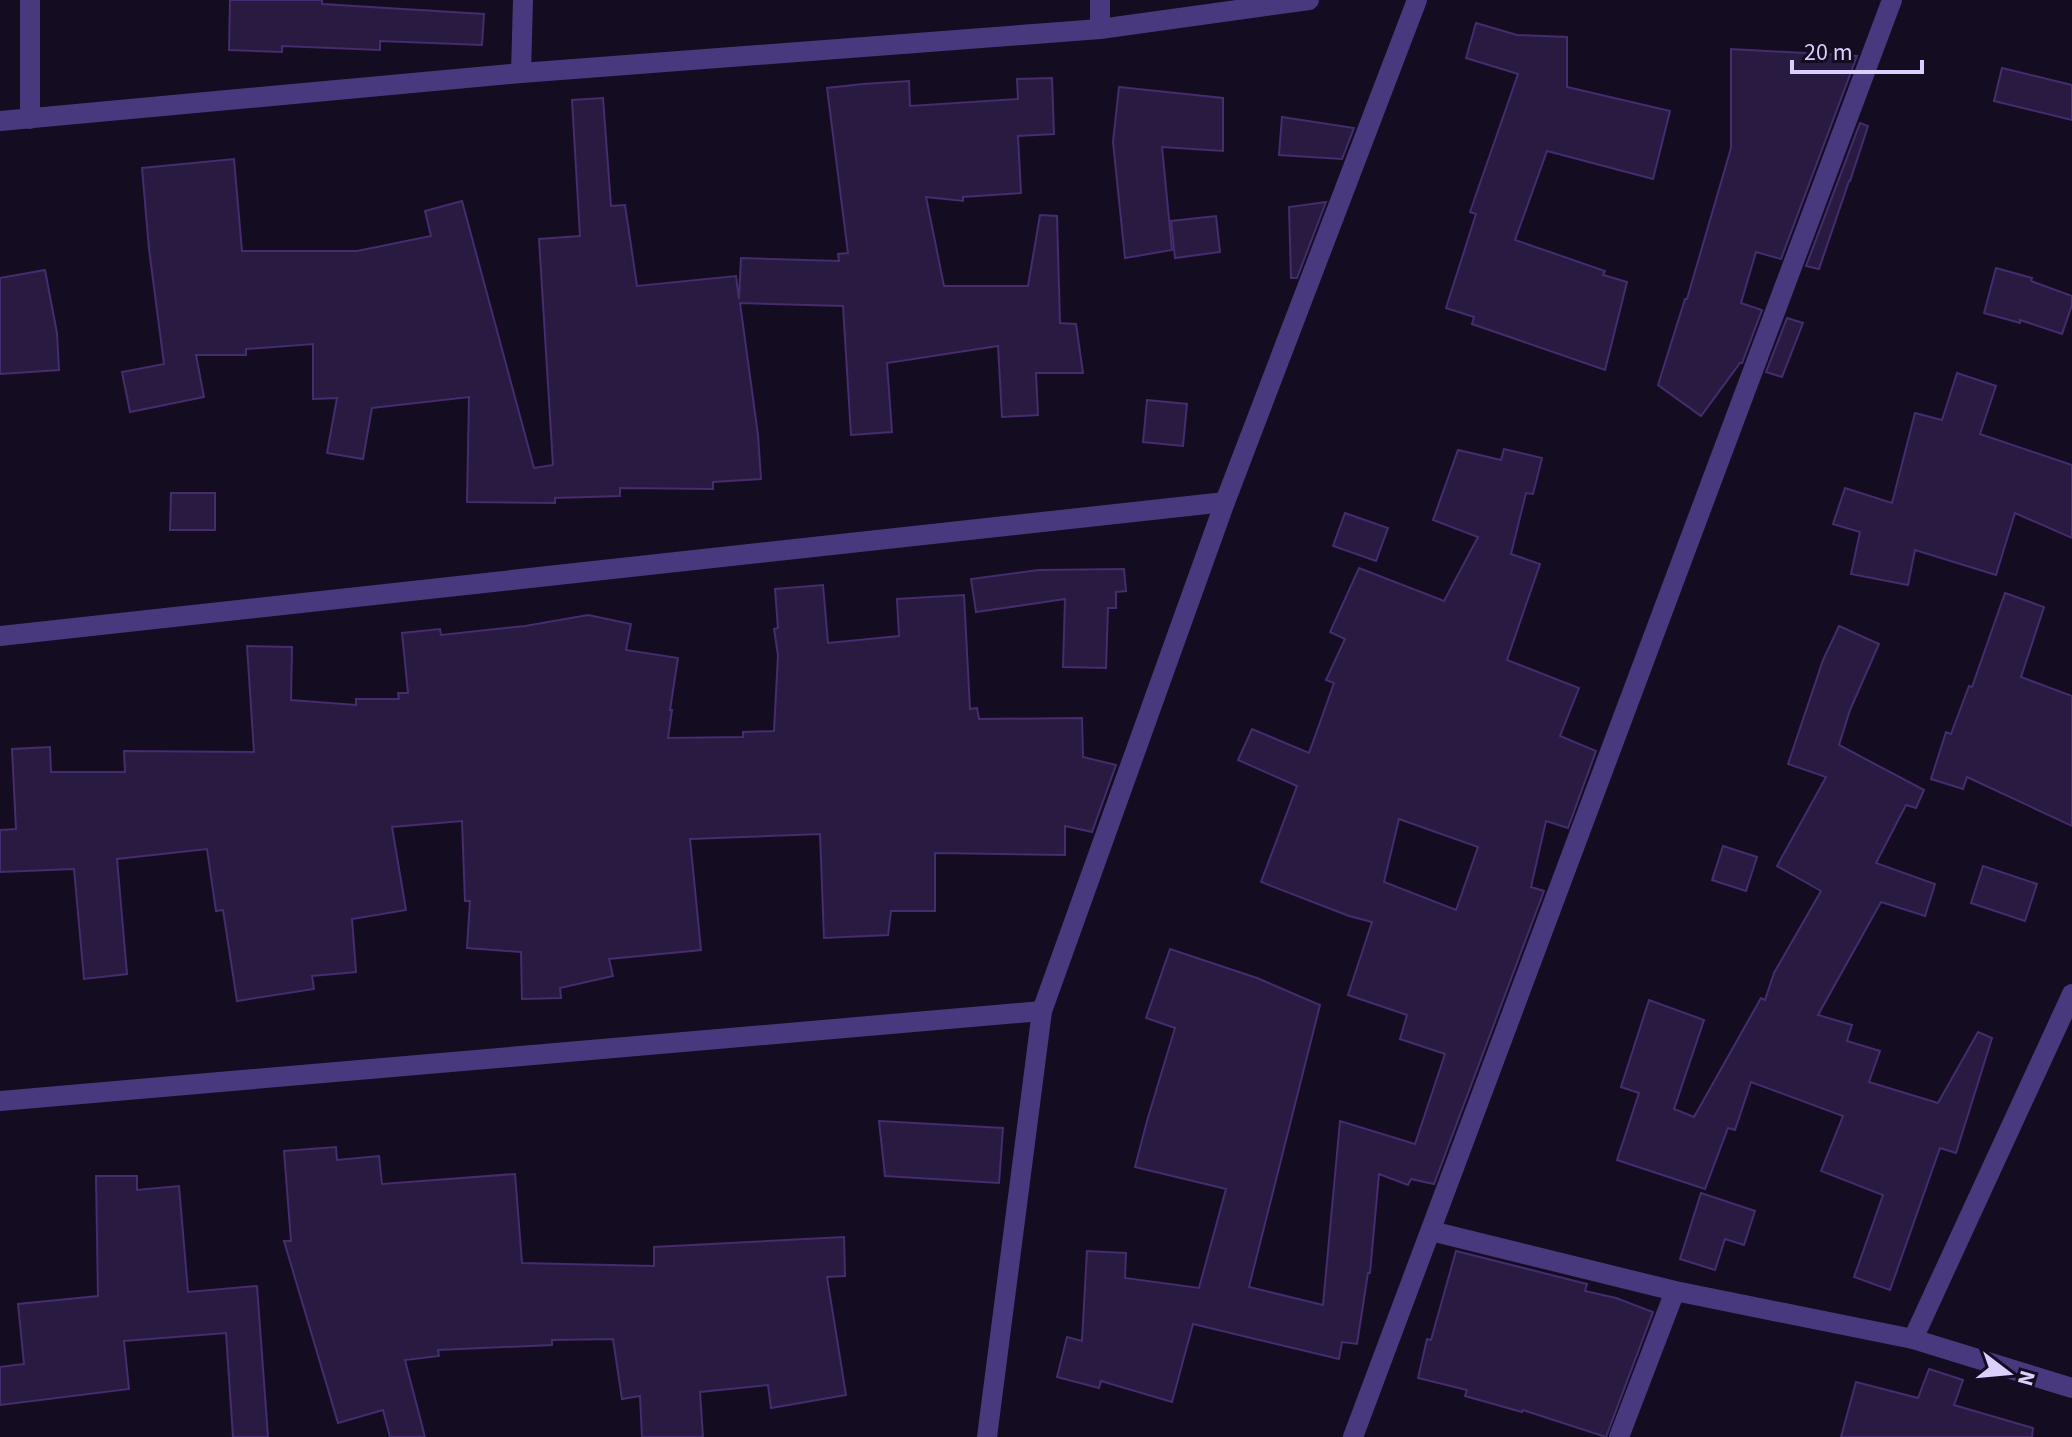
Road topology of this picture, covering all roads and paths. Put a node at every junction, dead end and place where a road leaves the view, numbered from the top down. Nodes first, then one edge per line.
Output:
1 (30, 0) edge
2 (523, 0) edge
3 (1100, 0) edge
4 (1309, 0) edge
5 (1417, 0) edge
6 (1892, 0) edge
7 (1100, 29) junction
8 (521, 73) junction
9 (30, 119) junction
10 (0, 121) edge
11 (1225, 502) junction
12 (0, 636) edge
13 (2072, 994) edge
14 (1042, 1011) junction
15 (0, 1101) edge
16 (1431, 1231) junction
17 (1675, 1291) junction
18 (1913, 1339) junction
19 (2072, 1388) edge
20 (987, 1437) edge
21 (1353, 1437) edge
22 (1619, 1437) edge

1 - 9 street
2 - 8 street
3 - 7 street
4 - 7 street
5 - 11 street
6 - 16 street
7 - 8 street
8 - 9 street
9 - 10 street
11 - 12 street
11 - 14 street
13 - 18 street
14 - 15 street
14 - 20 street
16 - 17 street
16 - 21 street
17 - 18 street
17 - 22 street
18 - 19 street

